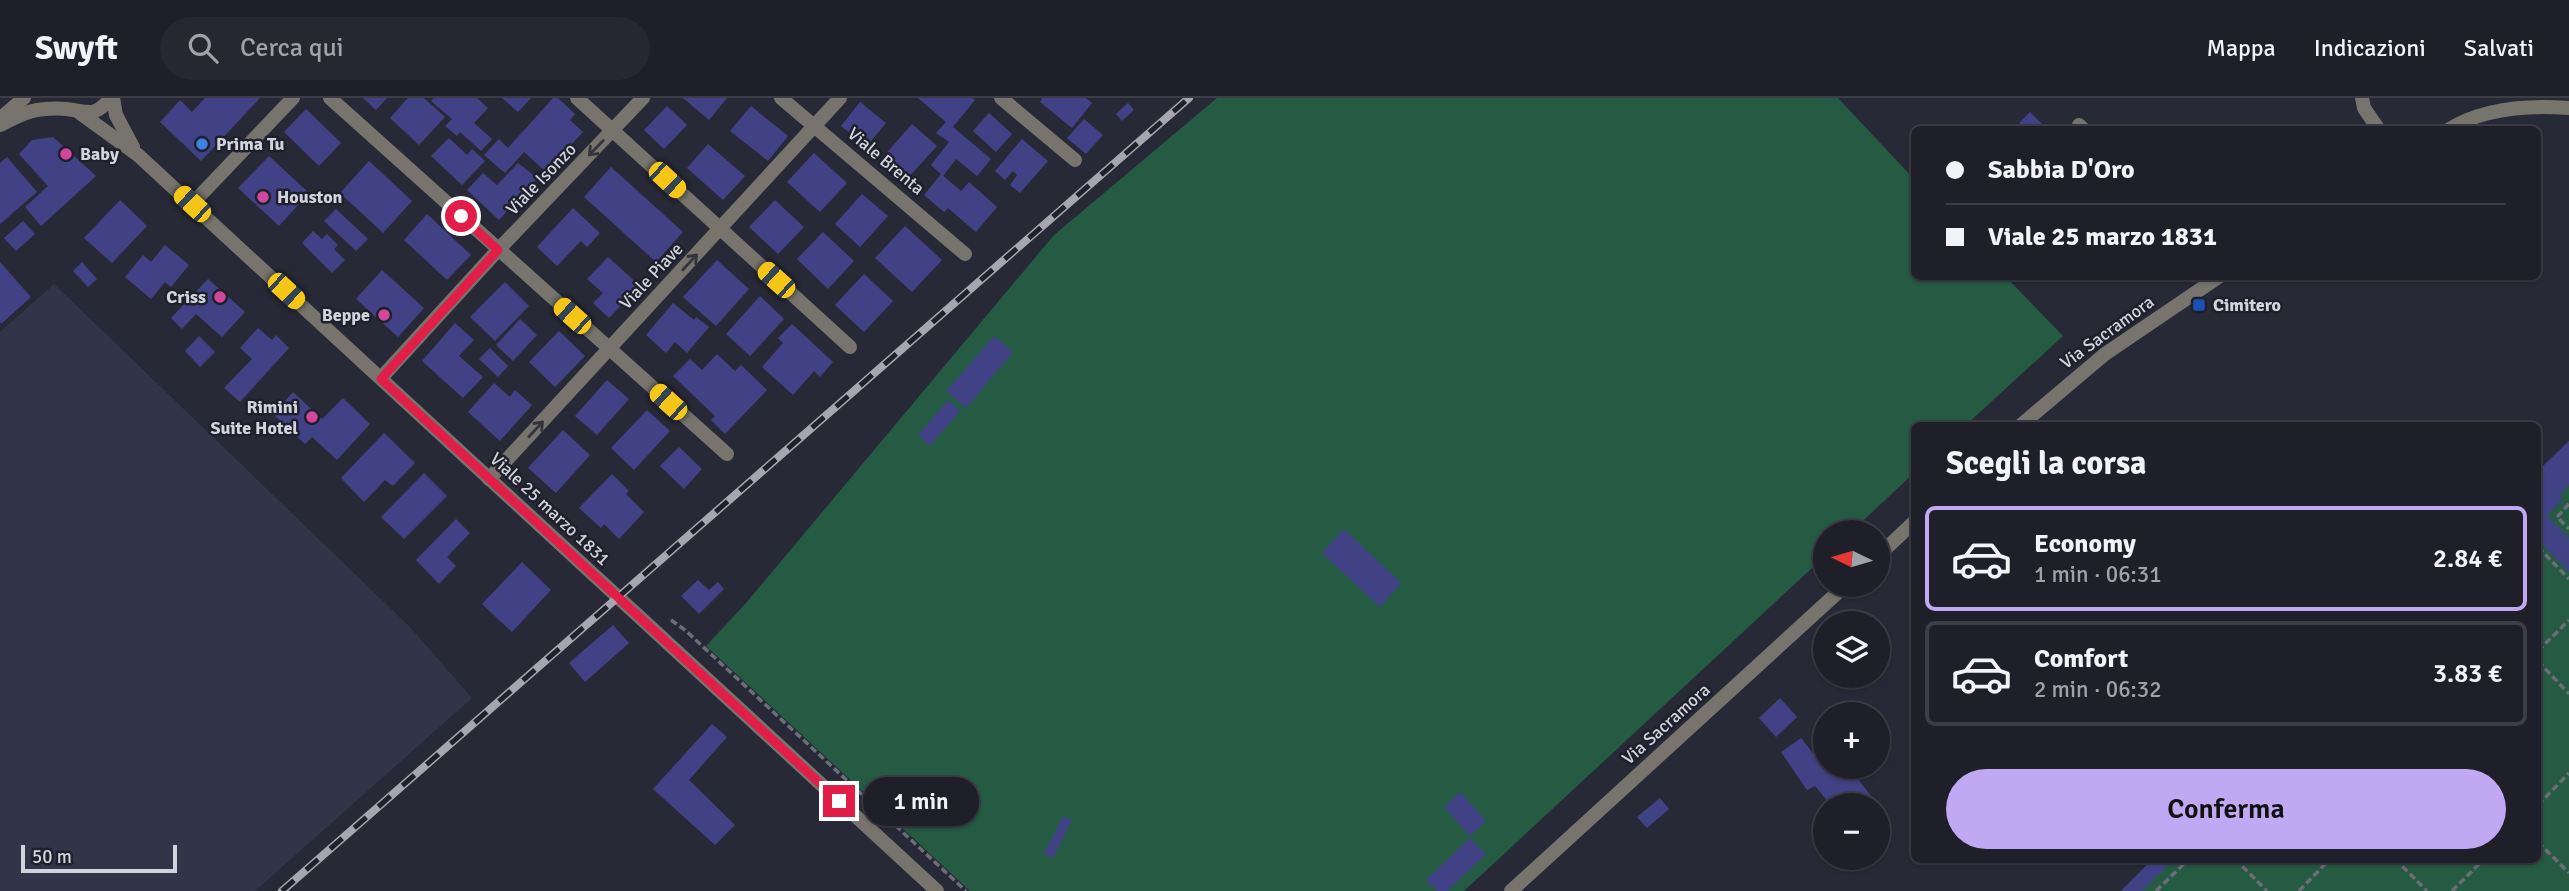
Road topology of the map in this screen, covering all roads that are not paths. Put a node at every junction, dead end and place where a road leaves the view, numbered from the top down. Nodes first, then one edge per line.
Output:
1 (23, 98) edge
2 (112, 98) edge
3 (293, 98) edge
4 (330, 98) edge
5 (577, 98) edge
6 (643, 98) edge
7 (781, 98) edge
8 (839, 98) edge
9 (1001, 98) edge
10 (2362, 98) edge
11 (68, 107) edge
12 (2569, 108) edge
13 (0, 119) edge
14 (0, 125) edge
15 (814, 126) junction
16 (2376, 126) edge
17 (2457, 126) edge
18 (614, 130) junction
19 (138, 155) junction
20 (1075, 160) dead end
21 (192, 204) junction
22 (720, 229) junction
23 (498, 250) junction
24 (965, 254) dead end
25 (2214, 280) edge
26 (850, 347) dead end
27 (610, 350) junction
28 (381, 379) junction
29 (2025, 422) edge
30 (727, 454) dead end
31 (489, 479) junction
32 (1911, 525) edge
33 (1890, 545) edge
34 (1833, 597) edge
35 (937, 891) edge
36 (1511, 891) edge

1 - 13 street
2 - 11 street
2 - 19 street, Viale 25 marzo 1831
3 - 21 street
4 - 23 street
5 - 18 street
6 - 18 street, Viale Isonzo
7 - 15 street, Viale Brenta
8 - 15 street, Viale Piave
9 - 20 street
10 - 16 street
11 - 14 street
11 - 19 street, Viale 25 marzo 1831
12 - 17 street
15 - 22 street, Viale Piave
15 - 24 street, Viale Brenta
18 - 22 street
18 -> 23 street, Viale Isonzo
19 - 21 street, Viale 25 marzo 1831
21 - 28 street, Viale 25 marzo 1831
22 - 26 street
27 -> 22 street, Viale Piave
23 - 27 street
23 - 28 street, Viale Isonzo
25 - 29 street, Via Sacramora
27 - 30 street
31 -> 27 street, Viale Piave
28 - 31 street, Viale 25 marzo 1831
31 - 35 street, Viale 25 marzo 1831
32 - 33 street
34 - 36 street, Via Sacramora

